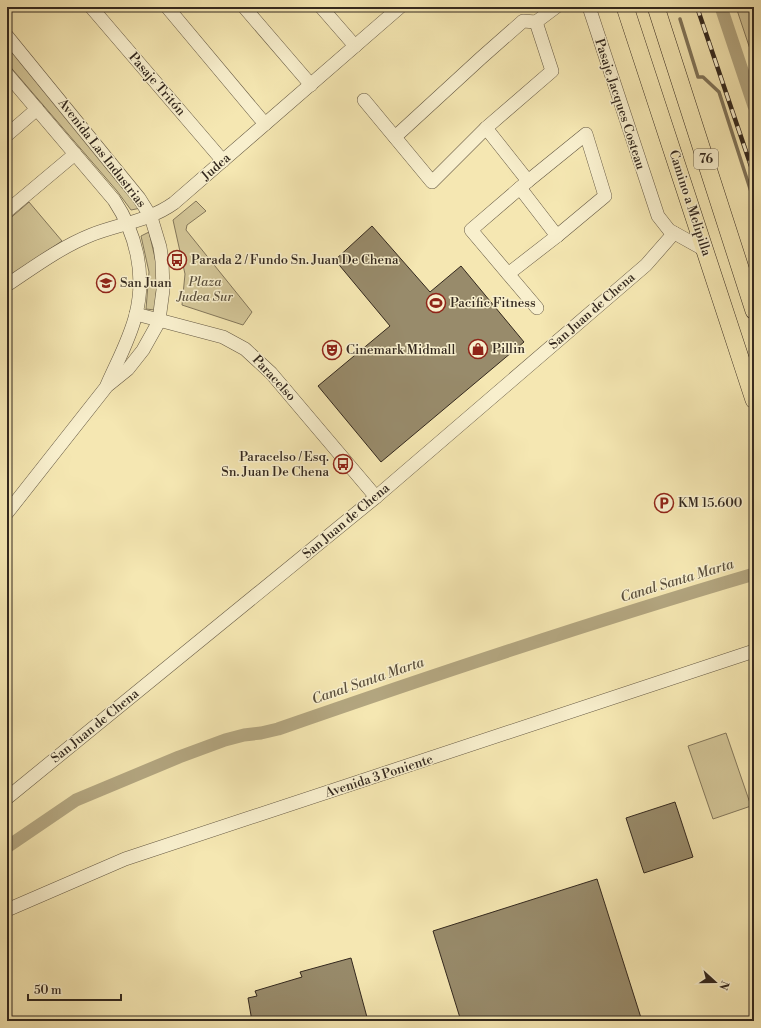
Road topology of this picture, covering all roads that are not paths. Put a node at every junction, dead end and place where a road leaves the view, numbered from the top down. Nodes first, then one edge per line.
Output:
1 (91, 7) edge
2 (167, 7) edge
3 (244, 7) edge
4 (322, 7) edge
5 (398, 7) edge
6 (556, 7) edge
7 (589, 7) edge
8 (625, 7) edge
9 (656, 7) edge
10 (536, 22) junction
11 (7, 36) edge
12 (355, 46) junction
13 (7, 74) edge
14 (311, 85) junction
15 (364, 100) dead end
16 (37, 109) junction
17 (265, 124) junction
18 (486, 128) junction
19 (7, 135) edge
20 (395, 137) junction
21 (75, 154) junction
22 (223, 161) junction
23 (524, 185) junction
24 (7, 211) edge
25 (151, 217) junction
26 (128, 222) junction
27 (674, 233) junction
28 (557, 236) junction
29 (705, 250) junction
30 (508, 274) junction
31 (7, 285) edge
32 (537, 308) dead end
33 (754, 311) edge
34 (136, 314) junction
35 (159, 320) junction
36 (107, 386) junction
37 (754, 400) edge
38 (376, 497) junction
39 (7, 513) edge
40 (754, 651) edge
41 (7, 798) edge
42 (7, 910) edge

1 - 22 street, Pasaje Tritón
2 - 17 street
3 - 14 street
4 - 12 street
5 - 12 street, Judea
6 - 10 street
7 - 27 street, Pasaje Jacques Costeau
8 - 29 main road, Camino a Melipilla / 76
9 - 33 main road, 76
10 - 18 street
10 - 20 street
11 - 25 street, Avenida Las Industrias
12 - 14 street, Judea
13 - 16 street, Avenida Las Industrias
14 - 17 street, Judea
15 - 20 street
16 - 19 street
16 - 21 street, Avenida Las Industrias
17 - 22 street, Judea
18 - 20 street
18 - 23 street
21 - 24 street
21 - 26 street, Avenida Las Industrias
22 - 25 street, Judea
23 - 28 street
23 - 28 street
23 - 30 street
25 - 26 street, Judea
25 - 35 street, Avenida Las Industrias
26 - 31 street, Judea
26 - 34 street, Avenida Las Industrias
27 - 29 street
27 - 38 street, San Juan de Chena
28 - 30 street
29 - 37 main road, Camino a Melipilla / 76
30 - 32 street
34 - 35 street, Paracelso
34 - 36 street, Avenida Las Industrias
35 - 36 street, Avenida Las Industrias
35 - 38 street, Paracelso
36 - 39 street, Avenida Las Industrias
38 - 41 street, San Juan de Chena
40 - 42 street, Avenida 3 Poniente

